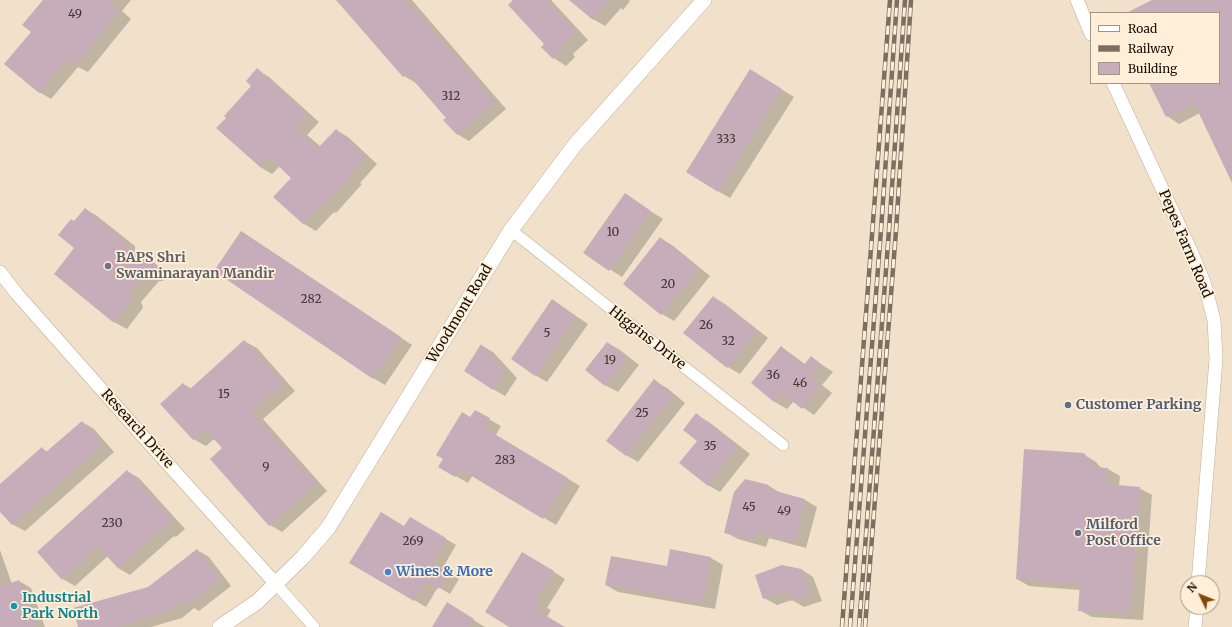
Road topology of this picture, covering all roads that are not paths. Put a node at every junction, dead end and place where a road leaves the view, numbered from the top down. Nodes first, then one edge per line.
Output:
1 (704, 0) edge
2 (1077, 0) edge
3 (1090, 32) edge
4 (1113, 84) edge
5 (511, 230) junction
6 (0, 272) edge
7 (783, 445) dead end
8 (1199, 575) edge
9 (276, 584) junction
10 (1196, 615) edge
11 (220, 627) edge
12 (314, 627) edge
13 (1195, 627) edge

1 - 5 main road, Woodmont Road
2 - 3 street
4 - 8 street, Pepes Farm Road
5 - 7 street, Higgins Drive
5 - 9 main road, Woodmont Road
6 - 9 street, Research Drive
9 - 11 main road, Woodmont Road
9 - 12 street
10 - 13 street

